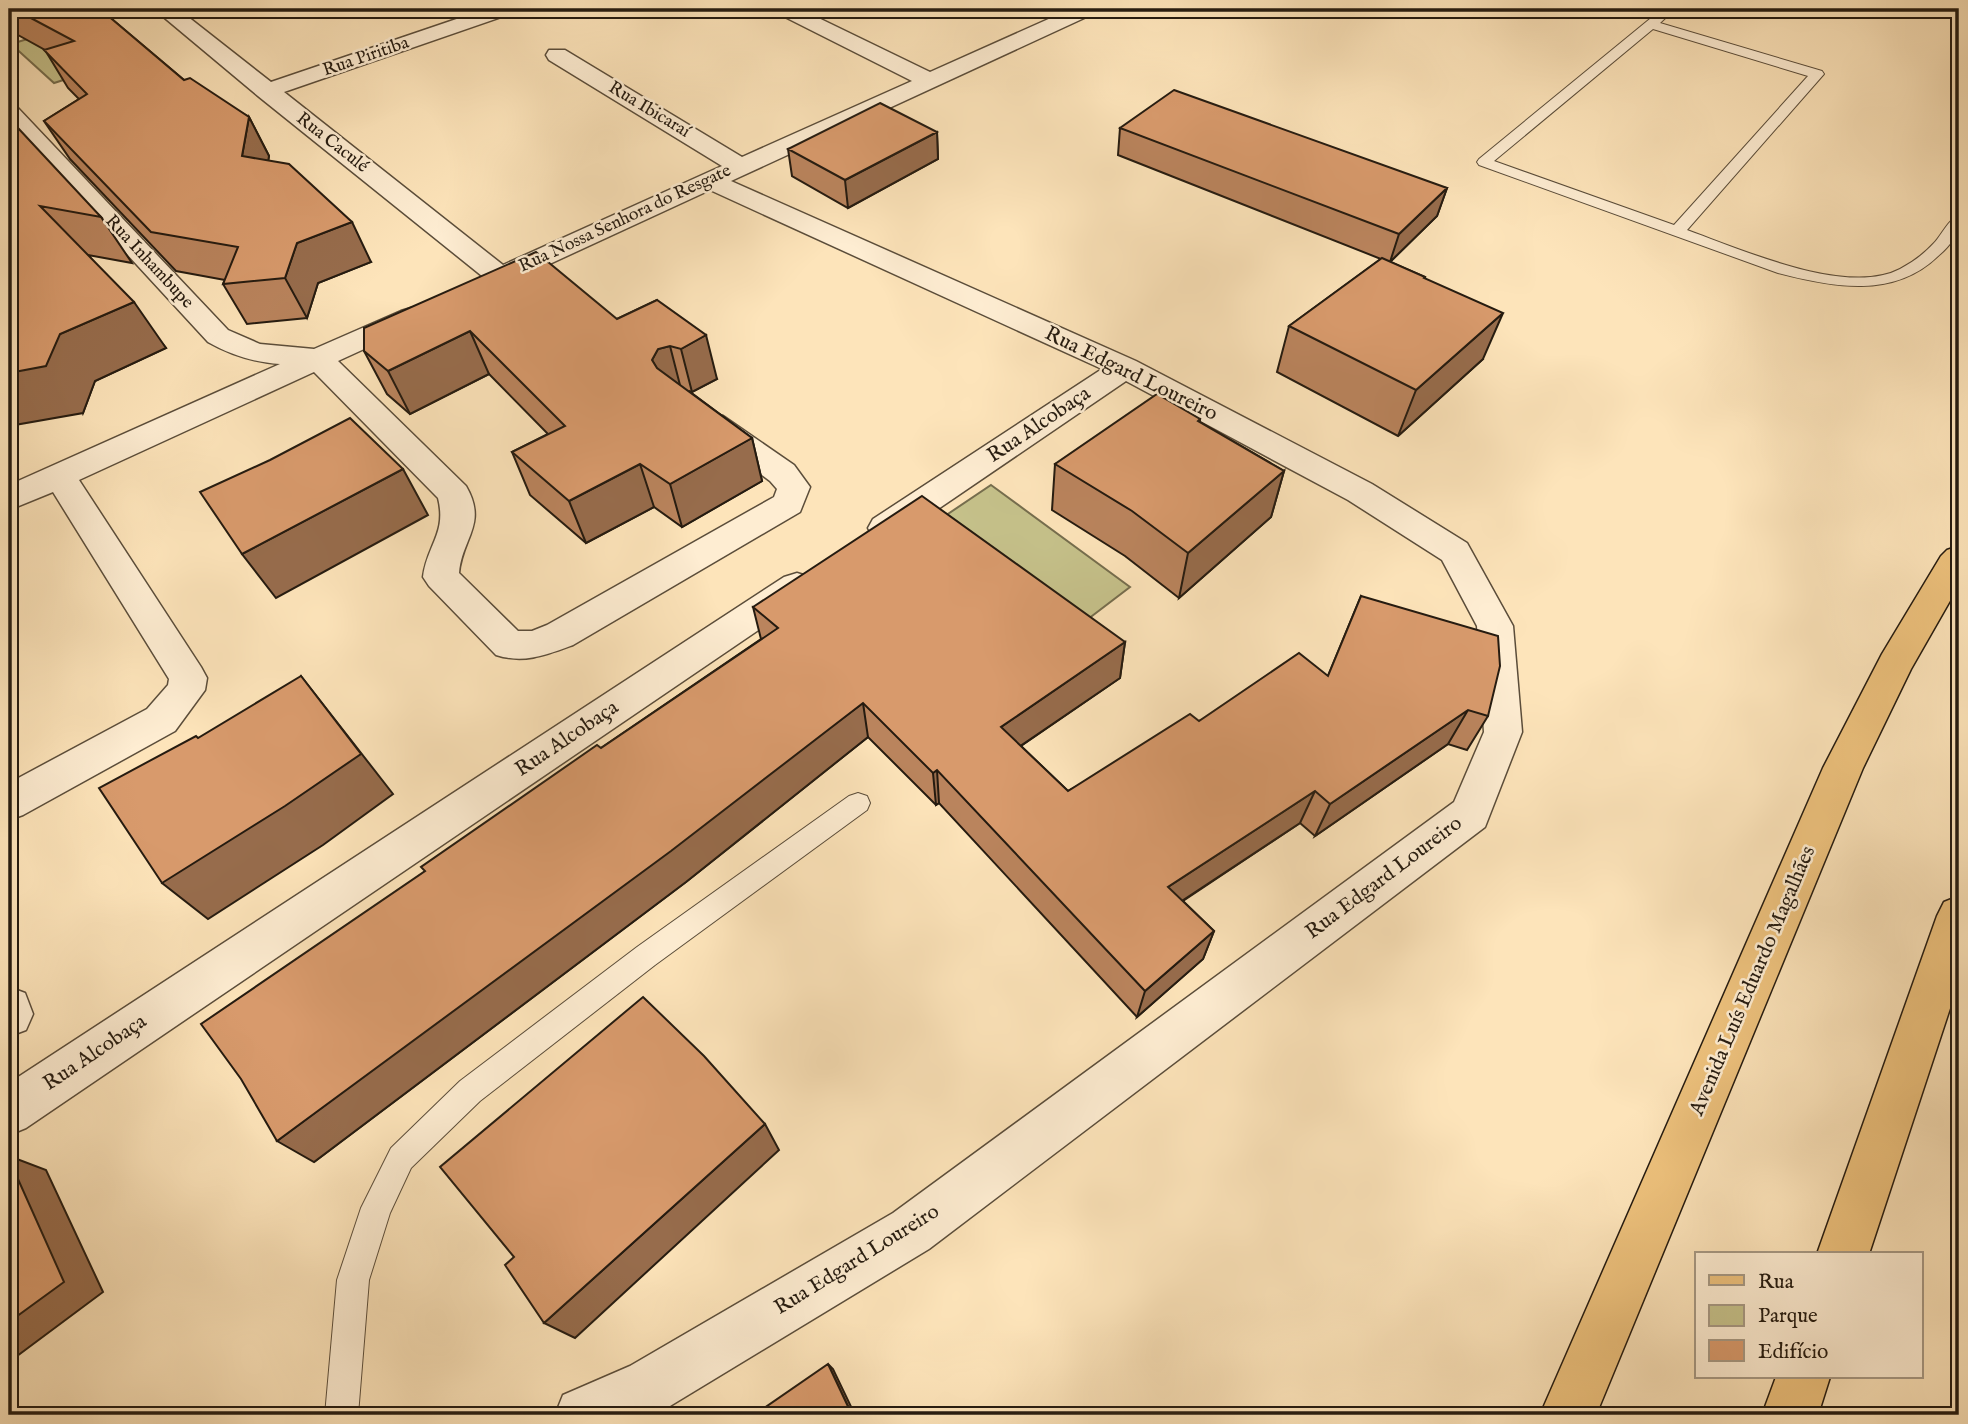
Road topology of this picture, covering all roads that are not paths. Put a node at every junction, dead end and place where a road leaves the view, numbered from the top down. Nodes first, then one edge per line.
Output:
1 (197, 9) edge
2 (506, 9) edge
3 (784, 9) edge
4 (1088, 9) edge
5 (1670, 9) edge
6 (169, 12) edge
7 (1651, 24) junction
8 (557, 55) dead end
9 (930, 81) junction
10 (266, 91) junction
11 (9, 112) edge
12 (725, 173) junction
13 (1959, 221) edge
14 (1678, 230) junction
15 (488, 282) joint
16 (439, 304) edge
17 (318, 359) junction
18 (1125, 368) junction
19 (682, 402) edge
20 (59, 475) junction
21 (9, 498) edge
22 (857, 546) edge
23 (1959, 559) edge
24 (822, 569) edge
25 (9, 803) edge
26 (858, 803) dead end
27 (1959, 916) edge
28 (9, 1111) edge
29 (1844, 1252) edge
30 (1803, 1378) edge
31 (341, 1415) edge
32 (583, 1415) edge
33 (1568, 1415) edge
34 (1790, 1415) edge

1 - 6 street
2 - 10 street, Rua Piritiba
3 - 9 street
4 - 9 street, Rua Nossa Senhora do Resgate
5 - 7 lane
6 - 10 street, Rua Caculé
7 - 14 lane
7 - 14 lane
8 - 12 street, Rua Ibicaraí
9 - 12 street, Rua Nossa Senhora do Resgate
10 - 15 street, Rua Caculé
11 - 17 street, Rua Inhambupe
12 - 15 street, Rua Nossa Senhora do Resgate
12 - 18 street, Rua Edgard Loureiro
13 - 14 lane
16 - 17 street
17 - 19 street
17 - 20 street
18 - 22 street, Rua Alcobaça
18 - 32 street, Rua Edgard Loureiro
20 - 21 street
20 - 25 street
23 - 33 main road, Avenida Luís Eduardo Magalhães
24 - 28 street, Rua Alcobaça
26 - 31 lane
27 - 29 main road
30 - 34 main road

